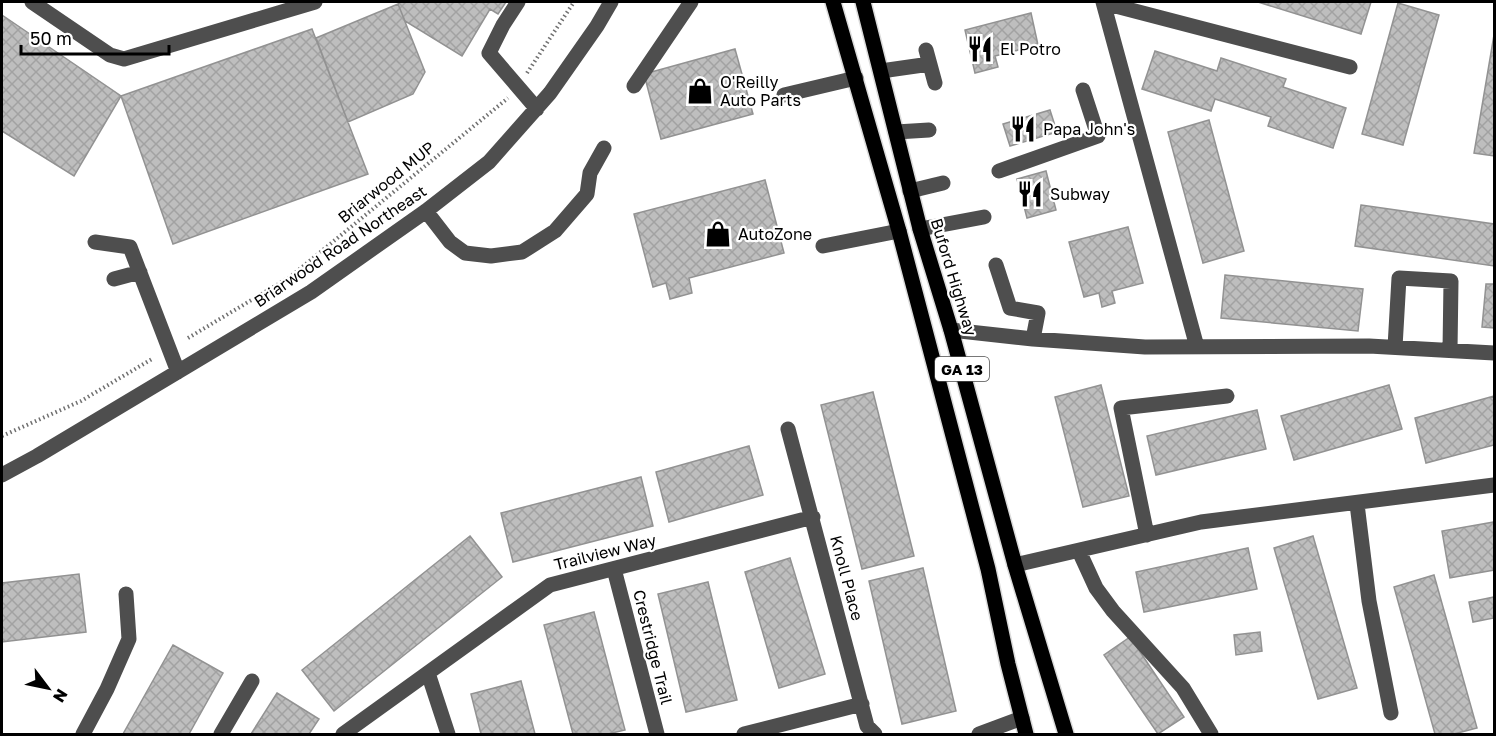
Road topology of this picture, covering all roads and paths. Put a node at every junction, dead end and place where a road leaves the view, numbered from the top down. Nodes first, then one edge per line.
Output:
1 (32, 2) edge
2 (315, 2) edge
3 (519, 2) edge
4 (574, 2) edge
5 (611, 2) edge
6 (691, 2) edge
7 (833, 2) edge
8 (863, 2) edge
9 (1103, 2) edge
10 (1350, 67) dead end
11 (881, 71) junction
12 (524, 77) dead end
13 (856, 78) junction
14 (935, 83) dead end
15 (634, 86) dead end
16 (1083, 90) dead end
17 (784, 95) dead end
18 (506, 100) dead end
19 (537, 109) junction
20 (929, 130) dead end
21 (896, 132) junction
22 (604, 148) dead end
23 (999, 171) dead end
24 (943, 183) dead end
25 (910, 191) junction
26 (426, 211) junction
27 (984, 217) dead end
28 (921, 229) junction
29 (899, 231) junction
30 (95, 242) dead end
31 (823, 246) dead end
32 (996, 265) dead end
33 (140, 272) junction
34 (114, 279) dead end
35 (951, 330) junction
36 (188, 338) dead end
37 (1033, 339) junction
38 (1197, 347) junction
39 (1395, 347) junction
40 (1450, 350) junction
41 (1494, 353) edge
42 (152, 359) dead end
43 (178, 372) junction
44 (1227, 396) dead end
45 (788, 429) dead end
46 (2, 436) edge
47 (2, 475) edge
48 (1494, 485) edge
49 (1357, 504) junction
50 (813, 517) junction
51 (1147, 535) junction
52 (1079, 551) junction
53 (1015, 566) junction
54 (614, 569) junction
55 (126, 594) dead end
56 (428, 673) junction
57 (252, 681) dead end
58 (862, 704) junction
59 (1391, 713) dead end
60 (1022, 718) junction
61 (83, 735) edge
62 (221, 735) edge
63 (342, 735) edge
64 (448, 735) edge
65 (657, 735) edge
66 (744, 735) edge
67 (874, 735) edge
68 (979, 735) edge
69 (1026, 735) edge
70 (1066, 735) edge
71 (1211, 735) edge

1 - 2 street
3 - 19 street
4 - 12 path
5 - 19 street, Briarwood Road Northeast
6 - 15 street
7 - 13 main road, GA 13
8 - 11 main road, Buford Highway / GA 13
9 - 10 street
9 - 38 street
11 - 14 street
11 - 21 main road, Buford Highway / GA 13
13 - 17 street
13 - 29 main road, GA 13
16 - 23 street
18 - 36 path, Briarwood MUP
19 - 26 street, Briarwood Road Northeast
20 - 21 street
21 - 25 main road, Buford Highway / GA 13
22 - 26 street
24 - 25 street
25 - 28 main road, Buford Highway / GA 13
26 - 43 street, Briarwood Road Northeast
27 - 28 street
28 - 35 main road, Buford Highway / GA 13
29 - 31 street
29 - 60 main road, GA 13
30 - 33 street
32 - 37 street
33 - 34 street
33 - 43 street
35 - 37 street
35 - 53 main road, Buford Highway / GA 13
37 - 38 street
38 - 39 street
39 - 40 street
39 - 40 street
40 - 41 street
42 - 46 path
43 - 47 street, Briarwood Road Northeast
44 - 51 street
45 - 50 street, Knoll Place
48 - 49 street
49 - 51 street
49 - 59 street
50 - 54 street, Trailview Way
50 - 58 street, Knoll Place
51 - 52 street
52 - 53 street
52 - 71 street
53 - 70 main road, Buford Highway / GA 13
54 - 56 street, Trailview Way
54 - 65 street, Crestridge Trail
55 - 61 street
56 - 63 street, Trailview Way
56 - 64 street
57 - 62 street
58 - 66 street
58 - 67 street, Knoll Place
60 - 68 street
60 - 69 main road, GA 13

